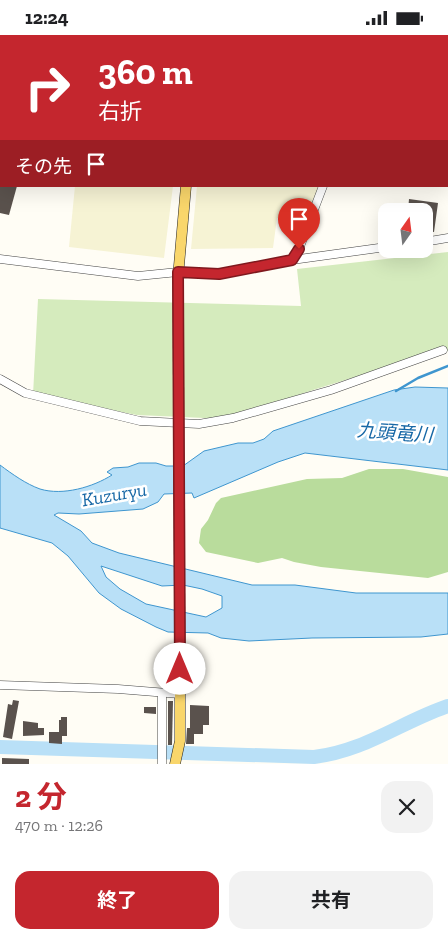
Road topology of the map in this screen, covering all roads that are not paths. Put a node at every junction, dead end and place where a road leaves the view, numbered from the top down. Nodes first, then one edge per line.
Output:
1 (186, 187) edge
2 (323, 187) edge
3 (448, 238) edge
4 (433, 240) edge
5 (378, 248) edge
6 (0, 259) edge
7 (292, 260) junction
8 (178, 274) junction
9 (442, 350) dead end
10 (0, 379) edge
11 (0, 685) edge
12 (180, 692) junction
13 (162, 693) junction
14 (162, 762) edge
15 (176, 762) edge

1 - 8 main road
2 - 7 street
3 - 4 street
5 - 7 street
6 - 8 street
7 - 8 street
8 - 12 main road, bridge
9 - 10 street
11 - 13 street
12 - 13 street
12 - 15 main road
13 - 14 street

